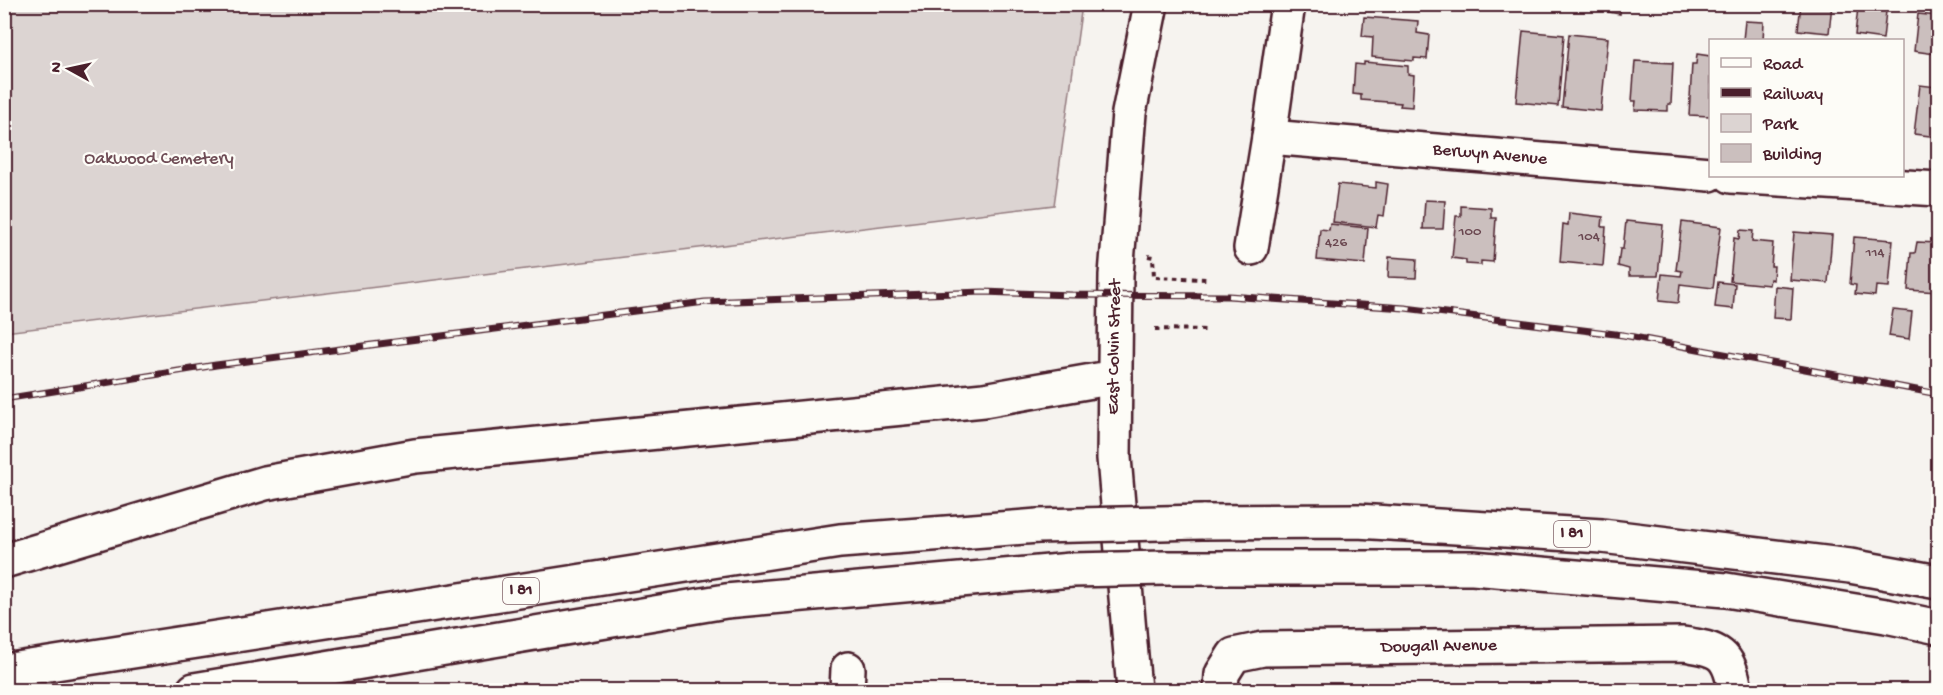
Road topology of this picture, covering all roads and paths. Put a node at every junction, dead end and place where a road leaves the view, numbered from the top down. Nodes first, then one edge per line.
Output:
1 (1151, 4) edge
2 (1288, 4) edge
3 (1269, 137) junction
4 (1709, 174) edge
5 (1747, 177) edge
6 (1938, 189) edge
7 (1251, 248) dead end
8 (1153, 257) dead end
9 (1206, 279) dead end
10 (1155, 329) dead end
11 (1208, 330) dead end
12 (1115, 377) junction
13 (4, 561) edge
14 (1938, 582) edge
15 (1938, 627) edge
16 (4, 671) edge
17 (194, 690) edge
18 (1134, 690) edge
19 (1221, 690) edge
20 (1735, 690) edge

1 - 12 main road, East Colvin Street
2 - 3 main road
3 - 4 main road, Berwyn Avenue
3 - 7 main road
5 - 6 main road
8 - 9 path
10 - 11 path
12 - 13 main road
12 - 18 main road, East Colvin Street
14 - 16 main road, I 81, bridge
15 - 17 main road, bridge
19 - 20 main road, Dougall Avenue

